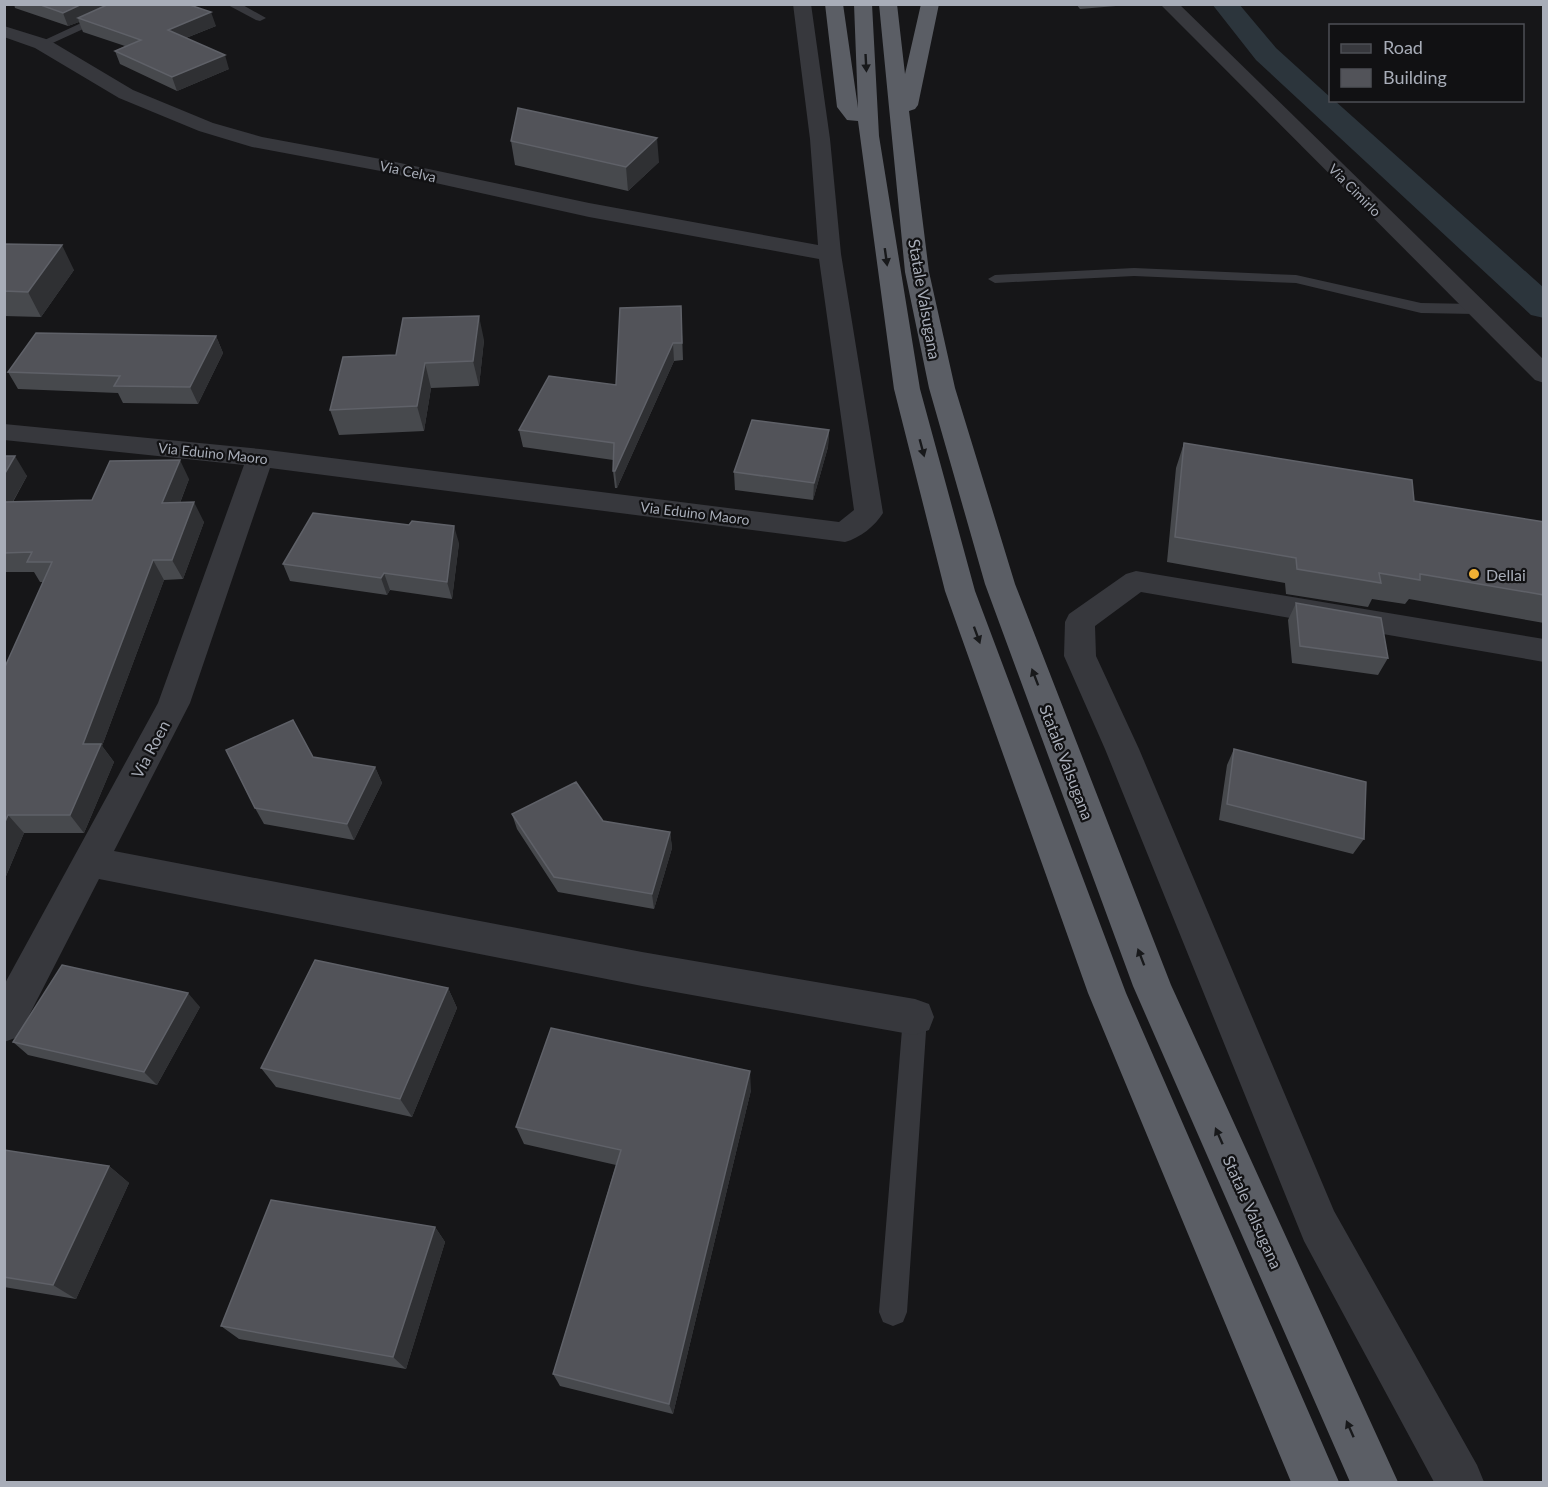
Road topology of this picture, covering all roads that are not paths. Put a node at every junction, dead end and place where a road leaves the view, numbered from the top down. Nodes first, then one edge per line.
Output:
1 (133, 4) edge
2 (231, 4) edge
3 (802, 4) edge
4 (834, 4) edge
5 (863, 4) edge
6 (888, 4) edge
7 (930, 4) edge
8 (1168, 4) edge
9 (260, 18) dead end
10 (4, 31) edge
11 (42, 44) junction
12 (885, 136) junction
13 (830, 254) junction
14 (995, 279) dead end
15 (1475, 309) junction
16 (1544, 375) edge
17 (4, 432) edge
18 (260, 458) junction
19 (1544, 651) edge
20 (91, 862) junction
21 (915, 1017) joint
22 (4, 1024) edge
23 (893, 1312) dead end
24 (1315, 1482) edge
25 (1374, 1482) edge
26 (1460, 1482) edge

1 - 11 lane
2 - 9 lane
3 - 13 street, Via Eduino Maoro
4 - 12 highway
5 -> 12 highway, Statale Valsugana
6 - 12 highway, Statale Valsugana
7 - 12 highway
8 - 15 street, Via Cimirlo
10 - 11 street, Via Celva
11 - 13 street, Via Celva
12 -> 24 highway, Statale Valsugana
25 -> 12 highway, Statale Valsugana
13 - 18 street, Via Eduino Maoro
14 - 15 lane
15 - 16 street, Via Cimirlo
17 - 18 street, Via Eduino Maoro
18 - 20 street, Via Roen
19 - 26 street
20 - 21 street
20 - 22 street, Via Roen
21 - 23 lane

